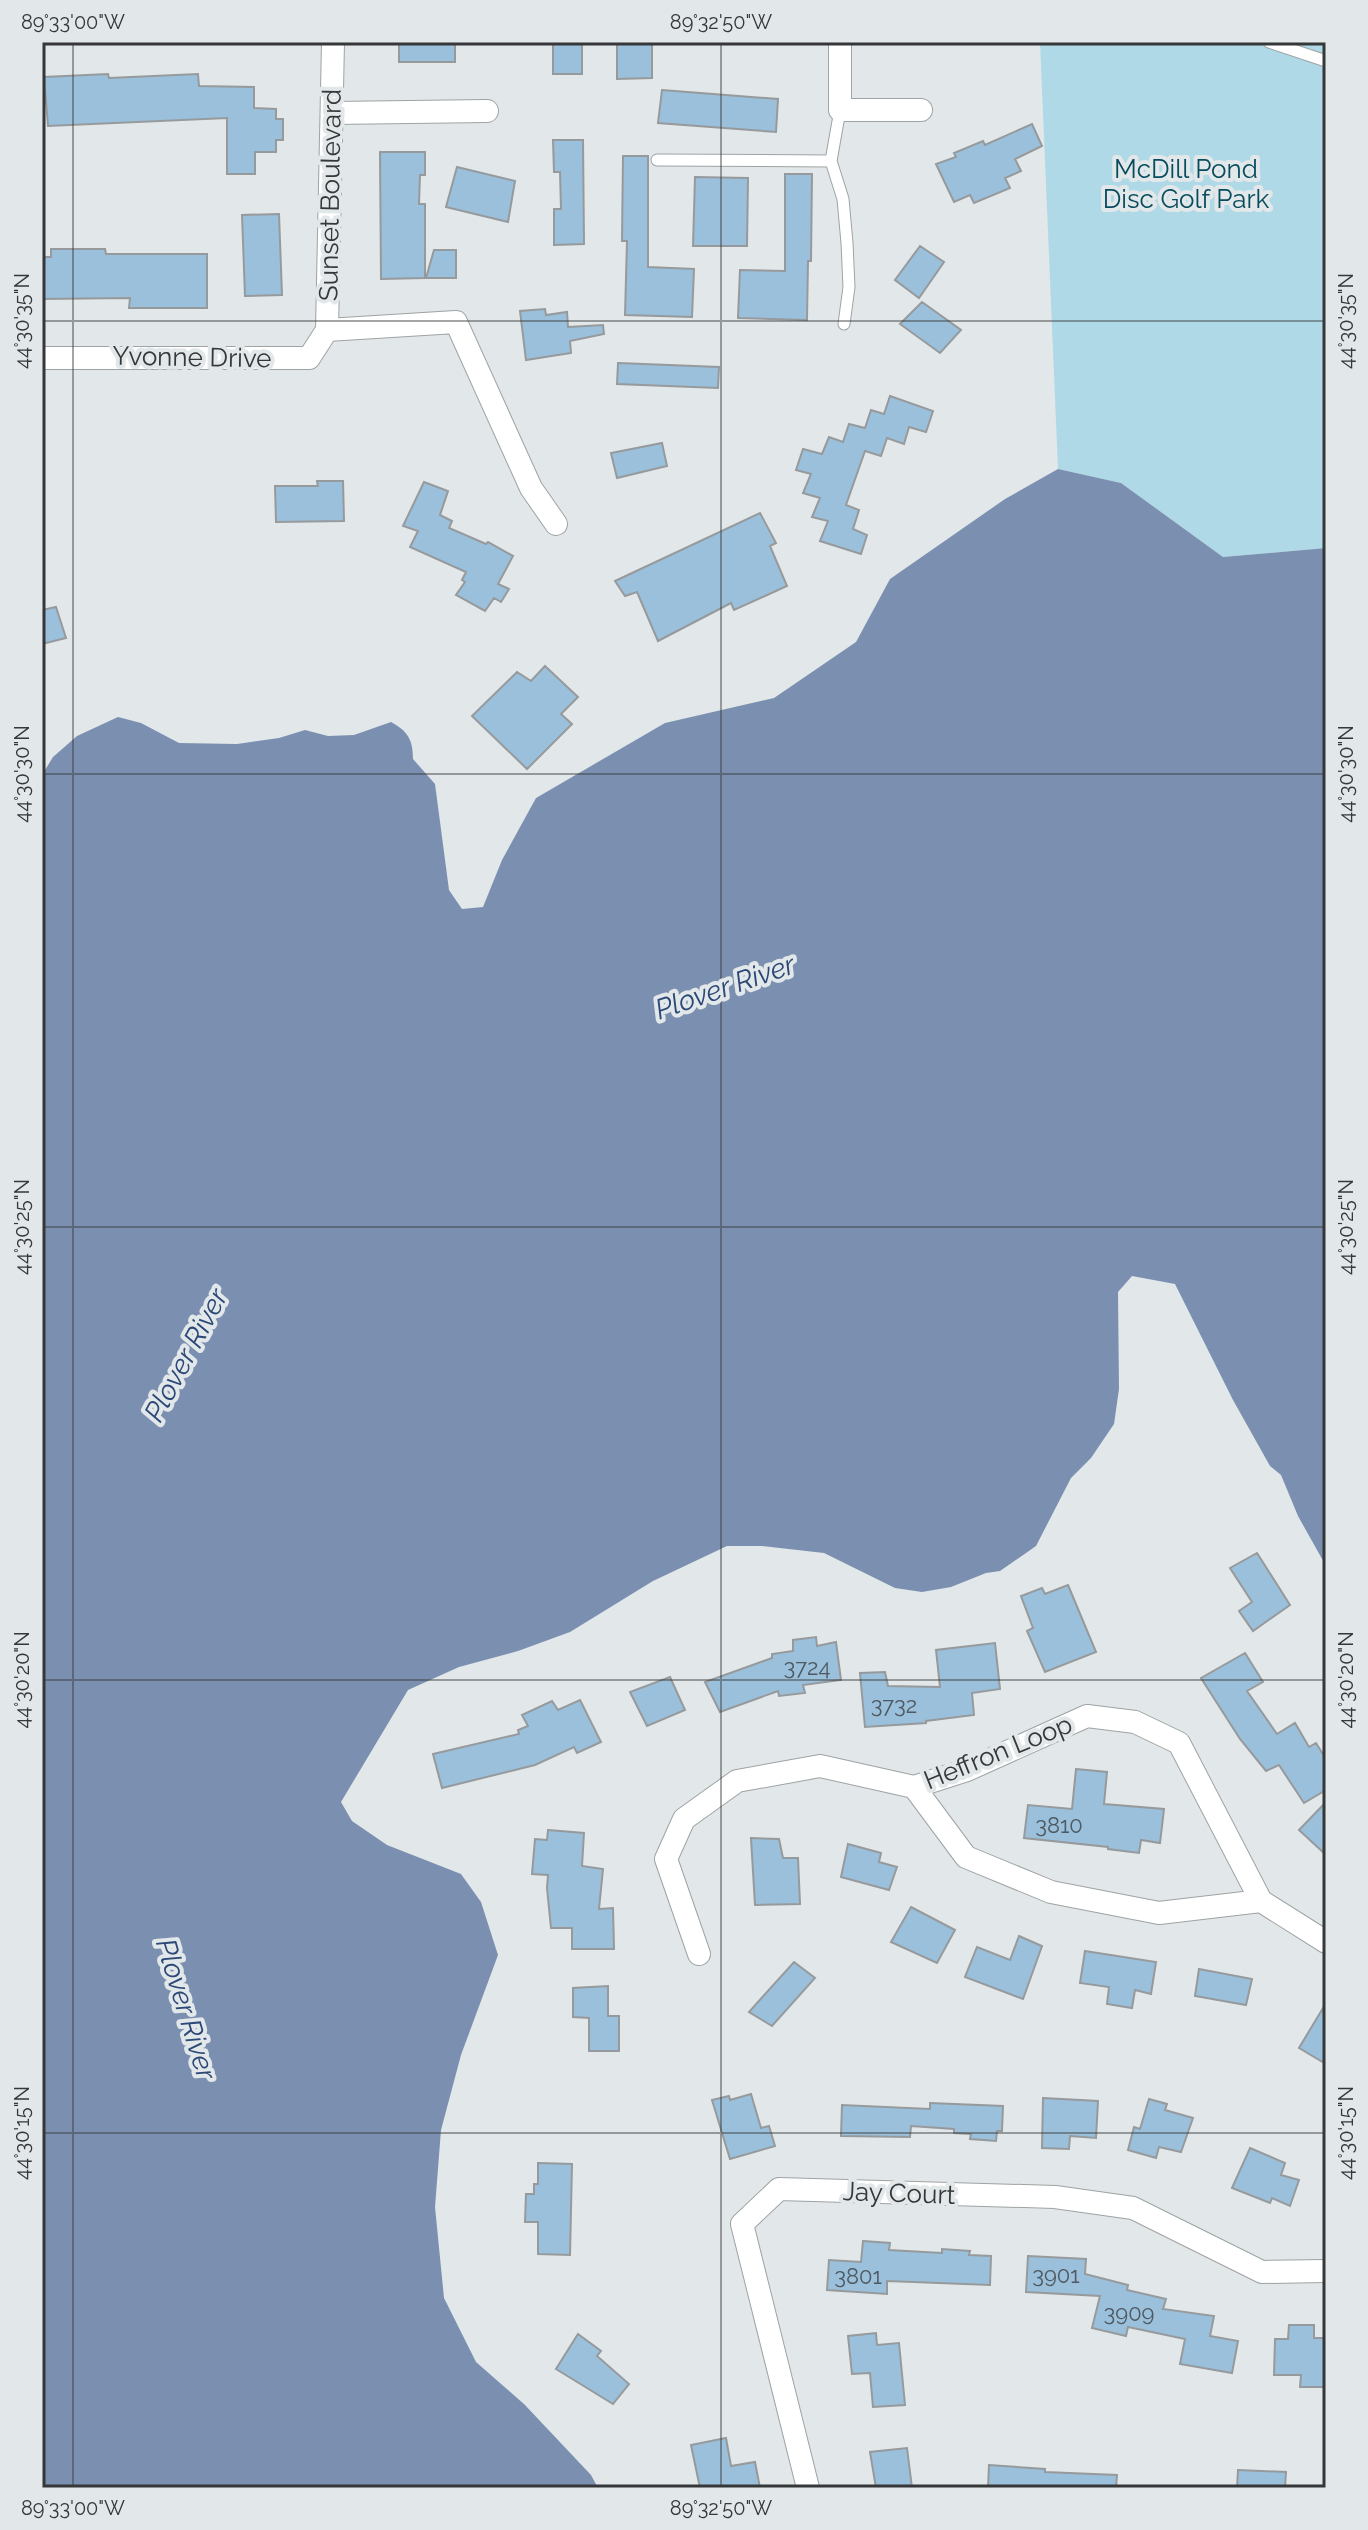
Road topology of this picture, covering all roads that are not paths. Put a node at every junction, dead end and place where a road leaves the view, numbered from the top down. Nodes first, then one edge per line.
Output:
1 (333, 42) edge
2 (840, 42) edge
3 (1269, 42) edge
4 (1326, 61) edge
5 (840, 110) junction
6 (921, 110) dead end
7 (487, 111) dead end
8 (333, 113) junction
9 (657, 160) dead end
10 (831, 161) junction
11 (844, 324) dead end
12 (327, 330) junction
13 (42, 358) edge
14 (556, 524) dead end
15 (914, 1787) junction
16 (1261, 1901) junction
17 (1326, 1942) edge
18 (699, 1954) dead end
19 (1326, 2271) edge
20 (808, 2488) edge

1 - 8 street, Sunset Boulevard
2 - 5 street
3 - 4 lane
5 - 6 street
5 - 10 lane
7 - 8 street
8 - 12 street, Sunset Boulevard
9 - 10 lane
10 - 11 lane
12 - 13 street, Yvonne Drive
12 - 14 street, Sunset Boulevard
15 - 16 street, Heffron Loop
15 - 16 street, Heffron Loop
15 - 18 street, Heffron Loop
16 - 17 street
19 - 20 street, Jay Court

